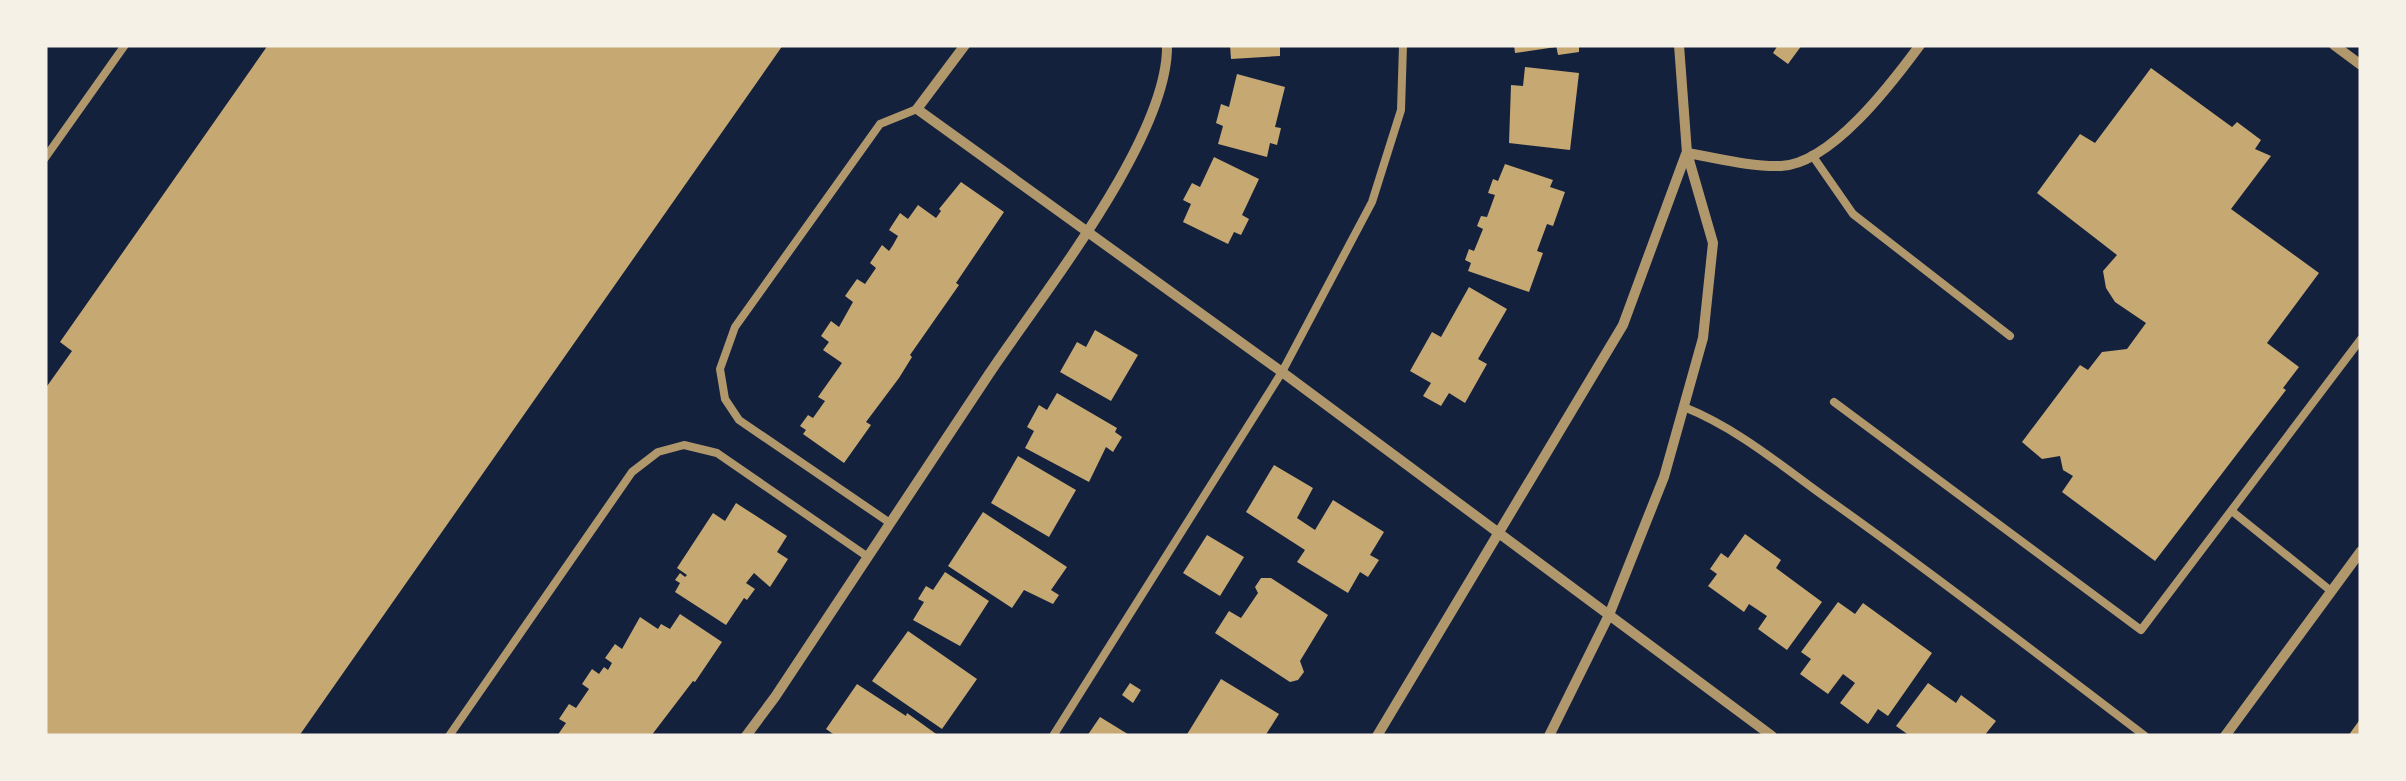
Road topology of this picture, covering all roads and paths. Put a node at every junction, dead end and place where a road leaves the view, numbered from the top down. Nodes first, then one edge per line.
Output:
1 (125, 45) edge
2 (965, 45) edge
3 (1167, 45) edge
4 (1403, 45) edge
5 (1678, 45) edge
6 (1920, 45) edge
7 (2334, 45) edge
8 (2361, 65) edge
9 (918, 109) junction
10 (1687, 154) junction
11 (1812, 155) junction
12 (45, 158) edge
13 (1086, 232) junction
14 (2010, 336) dead end
15 (2361, 339) edge
16 (1282, 372) junction
17 (1834, 402) dead end
18 (1684, 408) junction
19 (2232, 512) junction
20 (890, 523) junction
21 (1500, 534) junction
22 (2361, 551) edge
23 (868, 558) junction
24 (2331, 591) junction
25 (1609, 616) junction
26 (449, 736) edge
27 (746, 736) edge
28 (1053, 736) edge
29 (1377, 736) edge
30 (1549, 736) edge
31 (1772, 736) edge
32 (2145, 736) edge
33 (2225, 736) edge

1 - 12 lane
2 - 9 street
3 - 13 street
4 - 16 lane
5 - 10 street
6 - 11 street
7 - 8 street
9 - 13 street
9 - 20 lane
10 - 11 street
10 - 18 street
10 - 21 street
11 - 14 lane
13 - 16 street
13 - 20 street
15 - 19 lane
16 - 21 street
16 - 28 lane
17 - 19 lane
18 - 25 street
18 - 32 lane
19 - 24 lane
20 - 23 street
21 - 25 street
21 - 29 street
22 - 24 street
23 - 26 lane
23 - 27 street
24 - 33 street
25 - 30 street
25 - 31 street

